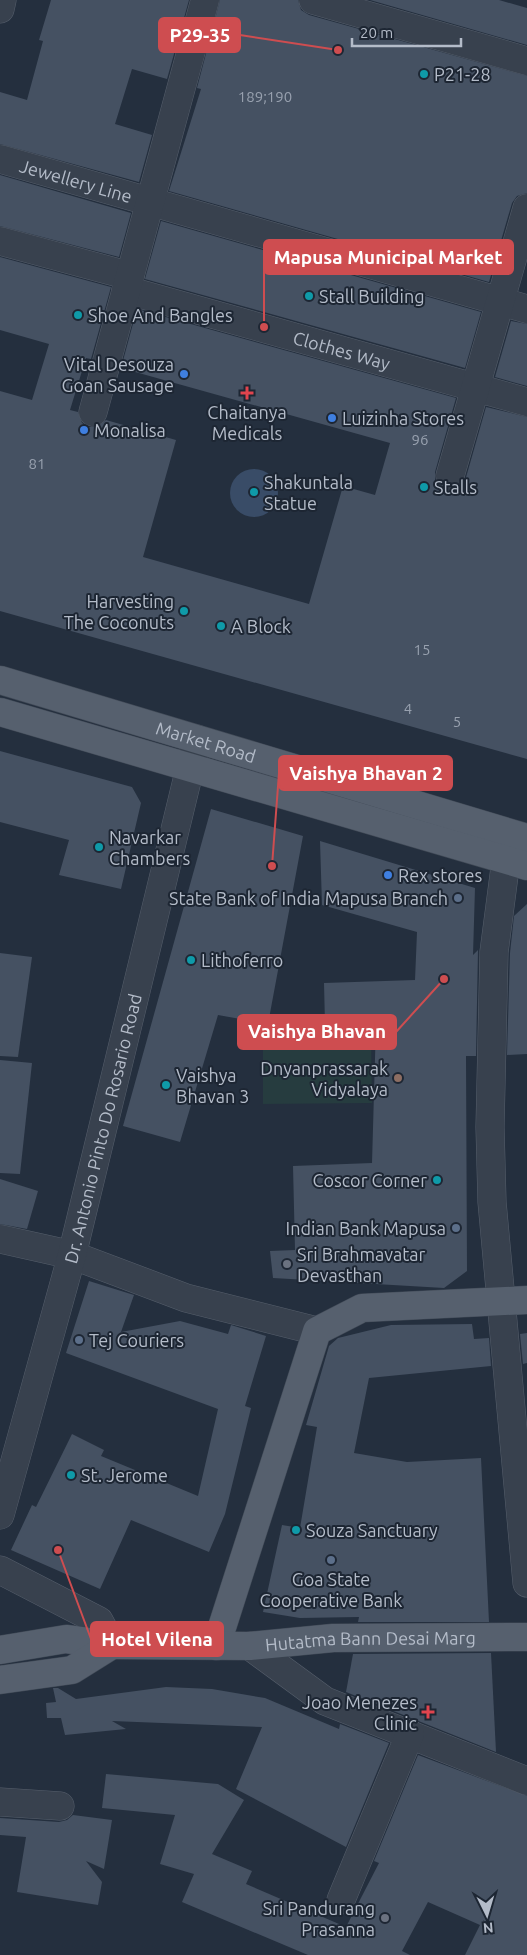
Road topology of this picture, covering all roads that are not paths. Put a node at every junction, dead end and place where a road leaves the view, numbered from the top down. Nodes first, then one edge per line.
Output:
1 (2, 0) edge
2 (205, 0) edge
3 (313, 0) edge
4 (0, 9) edge
5 (527, 61) edge
6 (0, 158) edge
7 (151, 202) junction
8 (527, 208) edge
9 (0, 241) edge
10 (128, 283) junction
11 (500, 301) junction
12 (527, 309) edge
13 (474, 388) junction
14 (527, 402) edge
15 (93, 412) dead end
16 (450, 476) dead end
17 (0, 680) edge
18 (0, 712) edge
19 (197, 739) junction
20 (190, 768) junction
21 (527, 838) edge
22 (516, 863) edge
23 (0, 1239) edge
24 (72, 1254) junction
25 (527, 1300) edge
26 (500, 1301) junction
27 (316, 1331) junction
28 (0, 1515) edge
29 (0, 1570) edge
30 (527, 1582) edge
31 (527, 1637) edge
32 (112, 1646) junction
33 (216, 1646) junction
34 (250, 1646) junction
35 (0, 1650) edge
36 (0, 1680) edge
37 (410, 1734) junction
38 (527, 1781) edge
39 (0, 1802) edge
40 (60, 1806) dead end
41 (340, 1900) dead end

1 - 4 street
2 - 7 street
3 - 5 street
6 - 7 street, Jewellery Line
7 - 10 street
7 - 11 street, Jewellery Line
8 - 11 street
9 - 10 street, Clothes Way
10 - 13 street, Clothes Way
10 - 15 street
11 - 12 street, Jewellery Line
11 - 13 street
13 - 14 street, Clothes Way
13 - 16 street
17 - 19 main road, Market Road
18 - 20 main road, Market Road
19 - 20 street, Dr. Antonio Pinto Do Rosario Road
19 - 21 main road, Market Road
20 - 22 main road, Market Road
20 - 24 street, Dr. Antonio Pinto Do Rosario Road
22 - 26 street
23 - 24 street
24 - 27 street
24 - 28 street, Dr. Antonio Pinto Do Rosario Road
25 - 26 main road
26 - 27 main road
26 - 30 street
27 - 33 main road
29 - 32 street
31 - 34 main road, Hutatma Bann Desai Marg
32 - 33 main road, Hutatma Bann Desai Marg
32 - 35 main road, Hutatma Bann Desai Marg
32 - 36 main road
33 - 34 main road, Hutatma Bann Desai Marg
34 - 37 street
37 - 38 street
37 - 41 street
39 - 40 street

